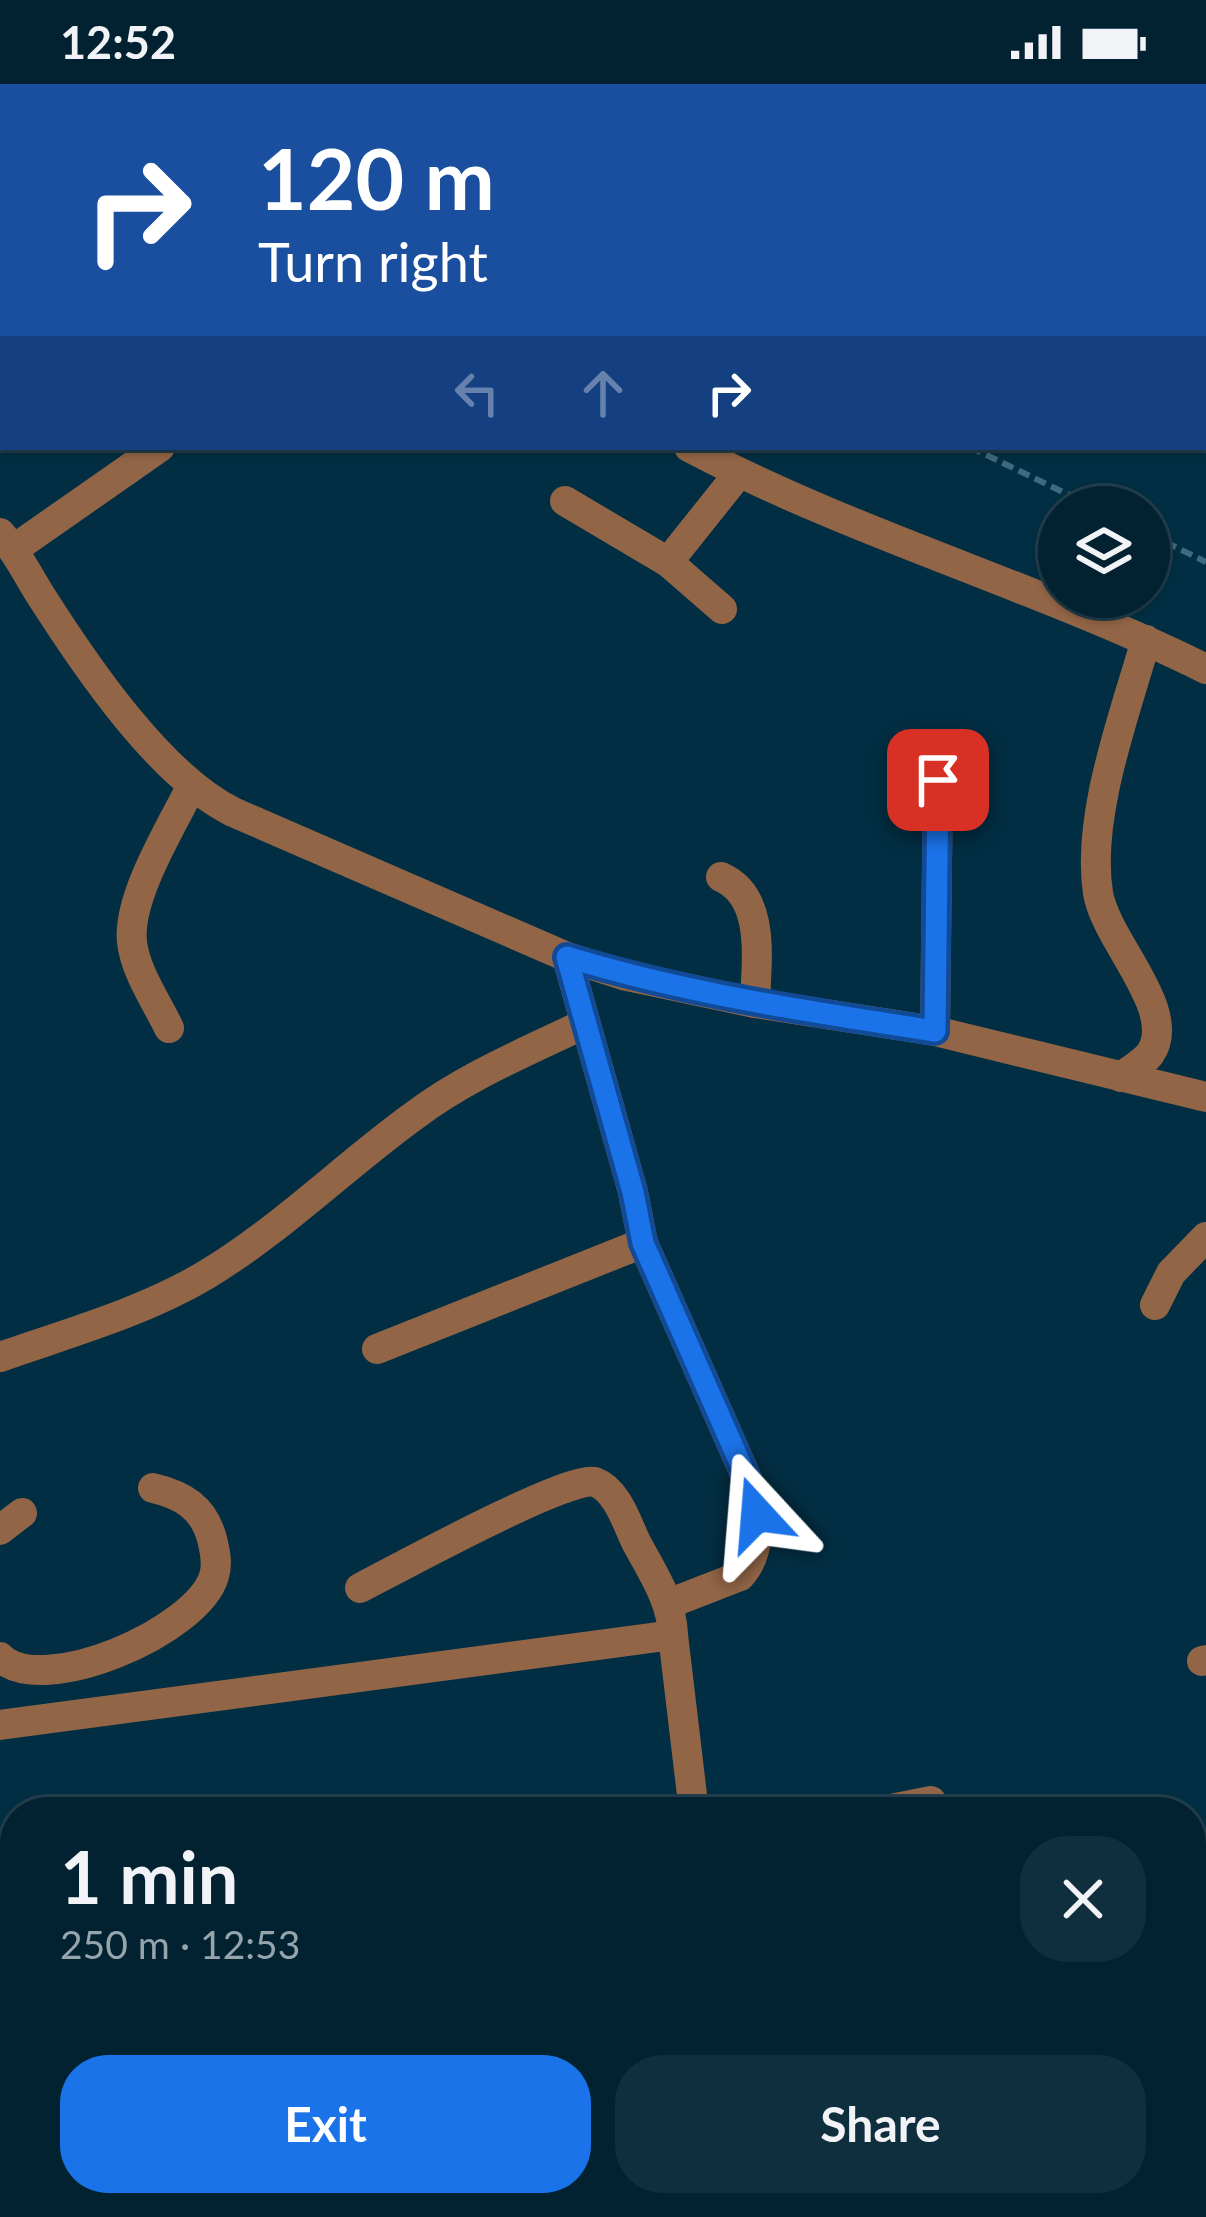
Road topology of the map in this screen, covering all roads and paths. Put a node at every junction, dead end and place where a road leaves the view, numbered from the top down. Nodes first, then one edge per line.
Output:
1 (155, 450) edge
2 (695, 450) edge
3 (976, 450) edge
4 (739, 473) junction
5 (1051, 486) edge
6 (565, 500) dead end
7 (7, 541) edge
8 (1170, 544) edge
9 (668, 562) junction
10 (1206, 562) edge
11 (722, 609) dead end
12 (1146, 640) junction
13 (1206, 669) edge
14 (938, 780) dead end
15 (192, 785) junction
16 (722, 877) dead end
17 (567, 957) junction
18 (755, 1003) junction
19 (584, 1024) junction
20 (169, 1028) dead end
21 (935, 1031) junction
22 (1121, 1077) junction
23 (1206, 1097) edge
24 (1206, 1238) edge
25 (643, 1243) junction
26 (1154, 1305) dead end
27 (377, 1349) dead end
28 (0, 1357) edge
29 (153, 1488) dead end
30 (360, 1588) dead end
31 (670, 1620) junction
32 (0, 1657) edge
33 (0, 1725) edge
34 (692, 1797) edge

1 - 7 street
2 - 4 street
3 - 5 path
4 - 9 street
4 - 12 street
6 - 9 street
7 - 15 street
8 - 10 path
9 - 11 street
12 - 13 street
12 - 22 street
14 - 21 street
15 - 17 street
15 - 20 street
16 - 18 street
17 - 18 street
17 - 19 street
18 - 21 street
19 - 25 street
19 - 28 street
21 - 22 street
22 - 23 street
24 - 26 street
25 - 27 street
25 - 31 street
29 - 32 street
30 - 31 street
31 - 33 street
31 - 34 street

